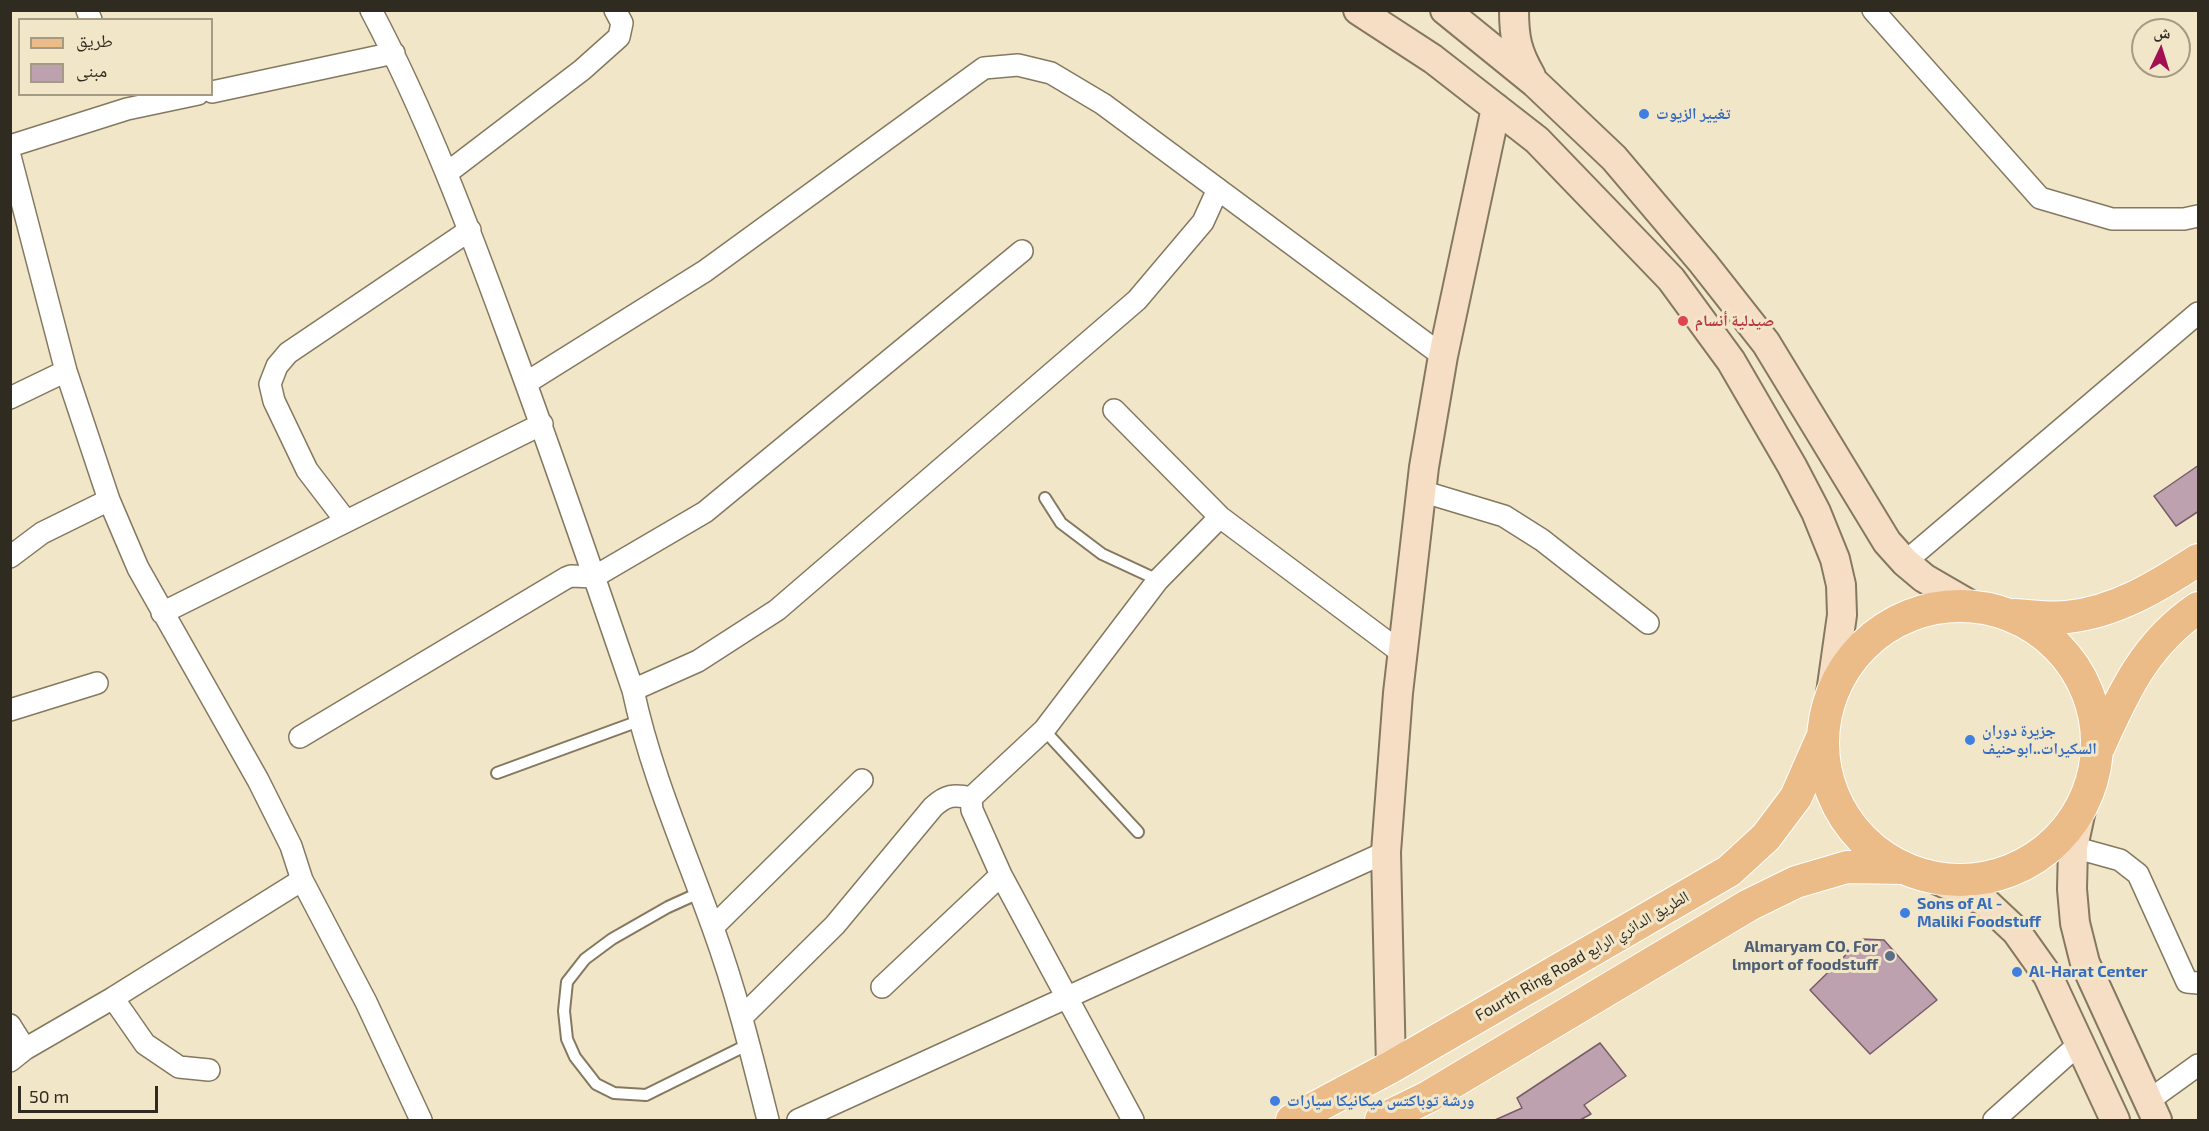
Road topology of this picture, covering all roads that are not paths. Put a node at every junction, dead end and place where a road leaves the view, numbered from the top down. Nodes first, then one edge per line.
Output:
1 (371, 10) edge
2 (615, 10) edge
3 (1358, 10) edge
4 (1445, 10) edge
5 (1514, 10) edge
6 (1873, 10) edge
7 (394, 53) junction
8 (1535, 83) junction
9 (213, 92) edge
10 (180, 96) edge
11 (124, 102) edge
12 (1496, 108) junction
13 (10, 146) edge
14 (10, 156) edge
15 (447, 173) junction
16 (1218, 189) junction
17 (2199, 216) edge
18 (470, 230) junction
19 (1022, 252) dead end
20 (2199, 313) edge
21 (1443, 356) junction
22 (66, 371) junction
23 (526, 383) junction
24 (10, 398) edge
25 (1114, 410) dead end
26 (542, 424) junction
27 (1421, 491) junction
28 (1045, 498) dead end
29 (110, 500) junction
30 (1220, 517) junction
31 (346, 521) junction
32 (10, 557) edge
33 (2199, 560) edge
34 (1905, 562) junction
35 (594, 577) junction
36 (1158, 580) junction
37 (1974, 607) junction
38 (2199, 608) edge
39 (162, 613) junction
40 (2008, 615) junction
41 (1647, 623) dead end
42 (1402, 652) junction
43 (97, 683) dead end
44 (633, 690) junction
45 (1831, 693) junction
46 (10, 710) edge
47 (639, 721) junction
48 (1044, 730) junction
49 (300, 737) dead end
50 (1821, 739) junction
51 (2098, 750) junction
52 (497, 773) dead end
53 (862, 780) dead end
54 (971, 798) junction
55 (2080, 810) junction
56 (1138, 832) dead end
57 (2073, 847) junction
58 (1386, 852) junction
59 (1902, 868) junction
60 (1001, 874) junction
61 (1933, 878) junction
62 (302, 880) junction
63 (699, 893) junction
64 (713, 927) junction
65 (2199, 983) edge
66 (882, 987) dead end
67 (113, 998) junction
68 (1068, 998) junction
69 (742, 1017) junction
70 (10, 1025) edge
71 (749, 1044) junction
72 (2079, 1044) junction
73 (18, 1055) edge
74 (2199, 1065) edge
75 (1391, 1067) junction
76 (209, 1070) dead end
77 (1423, 1109) edge
78 (2152, 1111) edge
79 (421, 1120) edge
80 (768, 1120) edge
81 (798, 1120) edge
82 (1133, 1120) edge
83 (1292, 1120) edge
84 (1381, 1120) edge
85 (1994, 1120) edge
86 (2115, 1120) edge

1 - 7 street
2 - 15 street
3 - 12 main road
4 - 8 main road
5 - 8 main road
6 - 17 street
7 - 9 street
7 - 15 street
8 - 34 main road
10 - 11 street
11 - 13 street
12 - 21 main road
12 - 45 main road
14 - 22 street
15 - 18 street
16 - 21 street
16 - 23 street
16 - 44 street
18 - 23 street
18 - 31 street
19 - 35 street
20 - 34 street
21 - 27 main road
22 - 24 street
22 - 29 street
23 - 26 street
25 - 30 street
26 - 31 street
26 - 35 street
27 - 41 street
27 - 42 main road
28 - 36 lane
29 - 32 street
29 - 39 street
30 - 36 street
30 - 42 street
31 - 39 street
33 - 40 main road
34 - 37 main road
35 - 44 street
35 - 49 street
36 - 48 street
37 - 40 main road
37 - 45 main road
38 - 51 main road
39 - 62 street
40 - 51 main road
42 - 58 main road
43 - 46 street
44 - 47 street
45 - 50 main road
47 - 52 lane
47 - 63 street
48 - 54 street
48 - 56 lane
50 - 59 main road
50 - 75 main road, Fourth Ring Road الطريق الدائري الرابع
51 - 55 main road
53 - 64 street
54 - 60 street
54 - 69 street
55 - 57 main road
55 - 61 main road
57 - 65 street
57 - 78 main road
58 - 68 street
58 - 75 main road
59 - 61 main road
59 - 77 main road
60 - 66 street
60 - 68 street
61 - 72 main road
62 - 67 street
62 - 79 street
63 - 64 street
63 - 71 lane
64 - 69 street
67 - 73 street
67 - 76 street
68 - 81 street
68 - 82 street
69 - 71 street
70 - 73 street
71 - 80 street
72 - 85 street
72 - 86 main road
74 - 78 street
75 - 83 main road, Fourth Ring Road الطريق الدائري الرابع
77 - 84 main road

